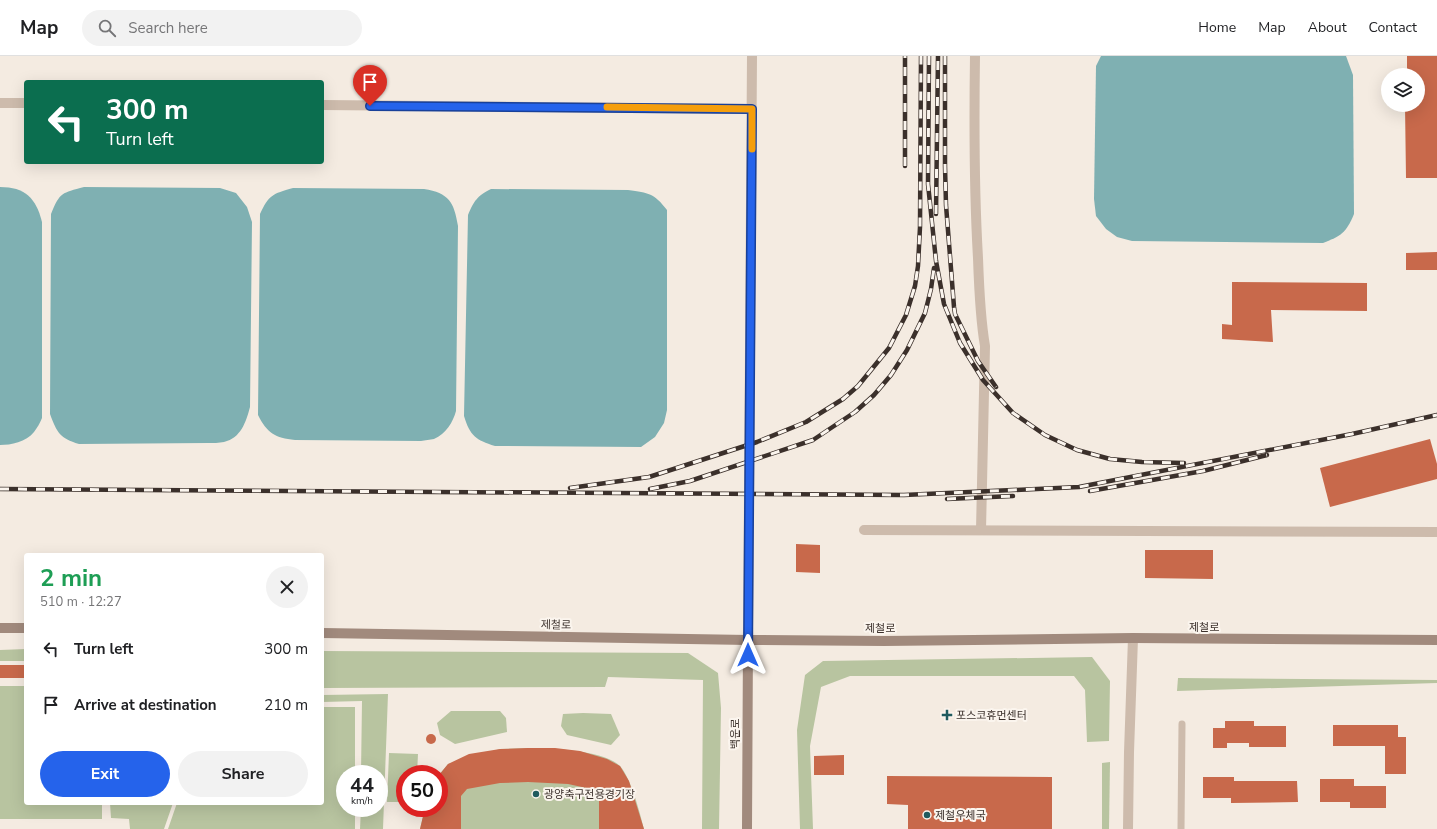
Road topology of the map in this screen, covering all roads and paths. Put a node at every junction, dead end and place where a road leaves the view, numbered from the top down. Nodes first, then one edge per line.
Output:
1 (752, 56) edge
2 (975, 56) edge
3 (0, 103) edge
4 (24, 103) edge
5 (324, 105) edge
6 (752, 109) junction
7 (864, 530) dead end
8 (981, 530) junction
9 (1437, 532) edge
10 (0, 628) edge
11 (24, 628) edge
12 (324, 633) edge
13 (1133, 638) junction
14 (748, 640) junction
15 (1437, 640) edge
16 (1182, 724) dead end
17 (747, 829) edge
18 (1128, 829) edge
19 (1180, 829) edge

1 - 6 street
2 - 8 street
3 - 4 street
5 - 6 street
6 - 14 street
7 - 8 street
8 - 9 street
10 - 11 main road
12 - 14 main road, 제철로
13 - 14 main road, 제철로
13 - 15 main road, 제철로
13 - 18 street
14 - 17 main road, 백운로
16 - 19 lane

